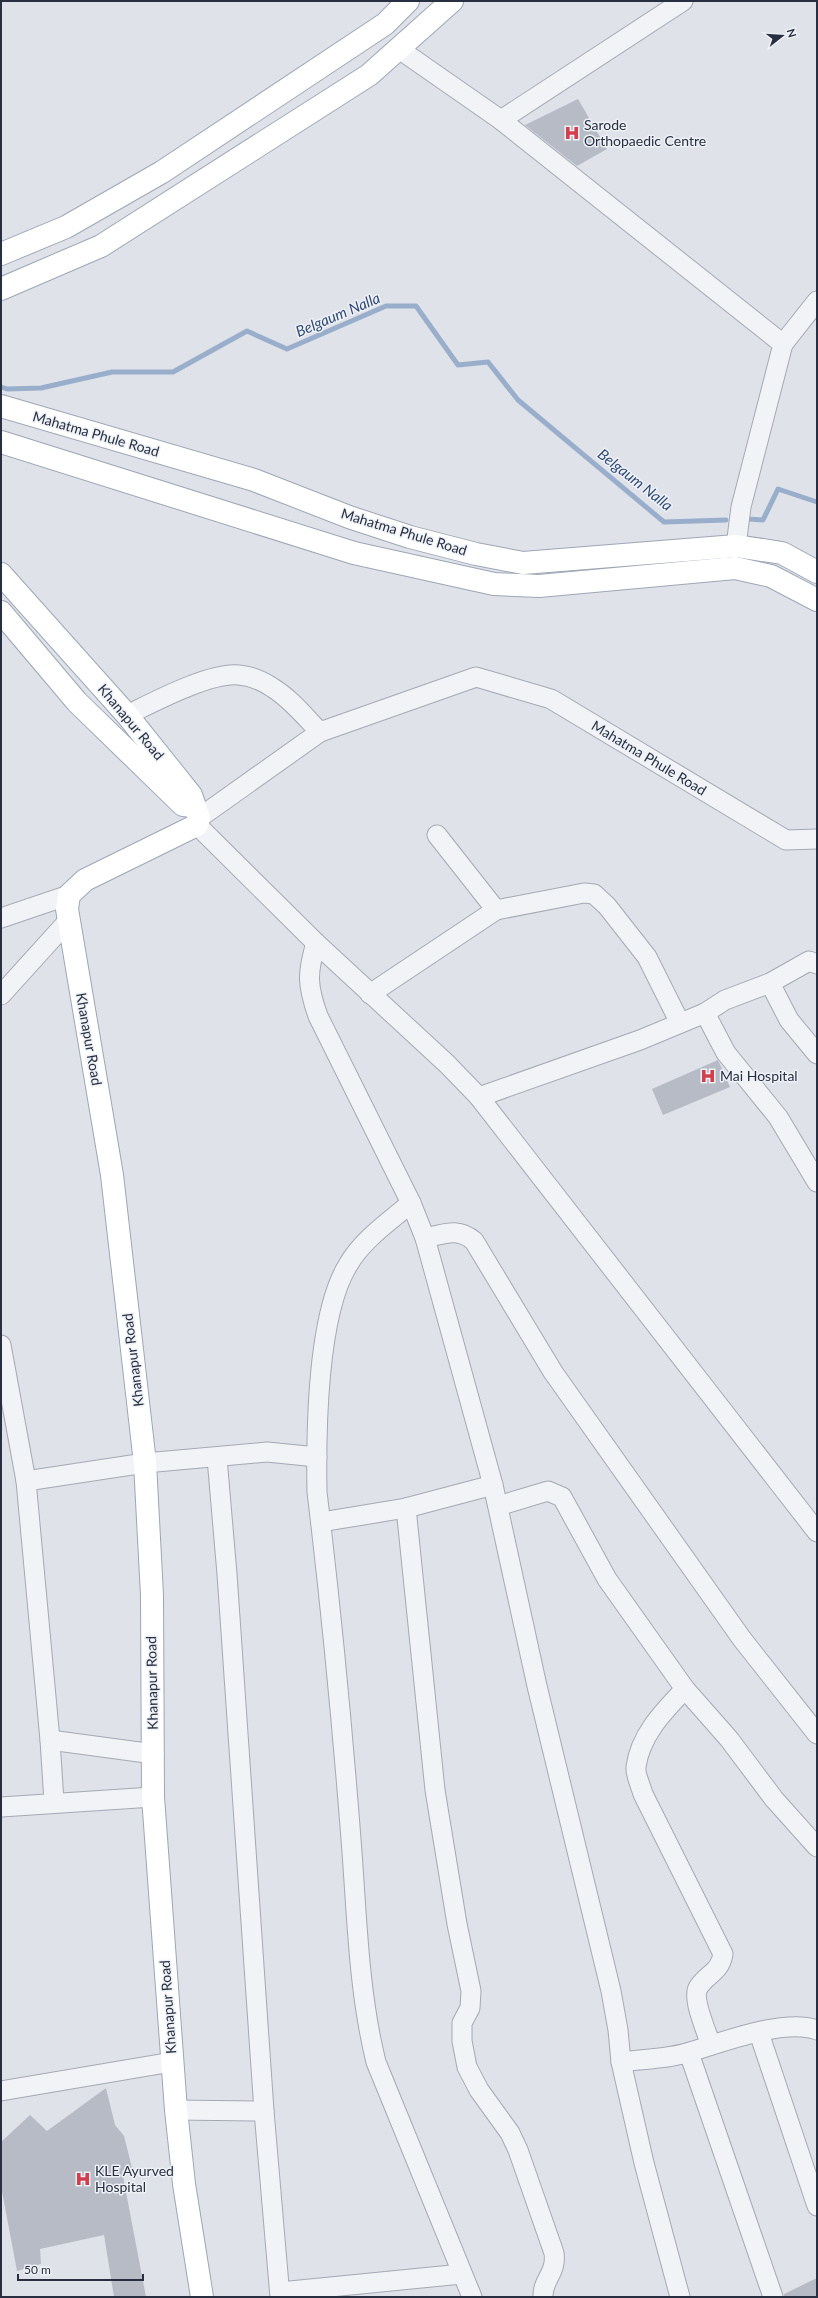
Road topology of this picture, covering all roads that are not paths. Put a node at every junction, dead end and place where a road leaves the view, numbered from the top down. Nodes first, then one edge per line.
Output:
1 (408, 1) edge
2 (452, 1) edge
3 (683, 1) edge
4 (399, 49) junction
5 (502, 120) junction
6 (1, 254) edge
7 (1, 290) edge
8 (817, 301) edge
9 (783, 344) junction
10 (1, 406) edge
11 (1, 442) edge
12 (736, 546) junction
13 (817, 572) edge
14 (1, 574) edge
15 (817, 600) edge
16 (1, 612) edge
17 (127, 715) junction
18 (320, 732) junction
19 (196, 816) junction
20 (437, 834) dead end
21 (817, 839) edge
22 (69, 895) junction
23 (496, 910) junction
24 (1, 918) edge
25 (68, 921) junction
26 (316, 943) junction
27 (817, 964) edge
28 (770, 983) junction
29 (370, 994) junction
30 (1, 995) edge
31 (705, 1013) junction
32 (680, 1023) junction
33 (817, 1054) edge
34 (479, 1097) junction
35 (817, 1182) edge
36 (411, 1203) junction
37 (425, 1238) junction
38 (1, 1345) edge
39 (317, 1457) junction
40 (217, 1458) junction
41 (145, 1463) junction
42 (26, 1481) junction
43 (493, 1485) junction
44 (498, 1506) junction
45 (406, 1508) junction
46 (321, 1522) junction
47 (817, 1532) edge
48 (685, 1689) junction
49 (817, 1734) edge
50 (50, 1740) junction
51 (154, 1754) junction
52 (153, 1797) junction
53 (54, 1802) junction
54 (1, 1807) edge
55 (817, 1847) edge
56 (817, 2030) edge
57 (759, 2033) junction
58 (711, 2045) junction
59 (689, 2053) junction
60 (172, 2062) junction
61 (621, 2062) junction
62 (1, 2091) edge
63 (176, 2110) junction
64 (264, 2111) junction
65 (815, 2195) edge
66 (462, 2274) junction
67 (280, 2295) edge
68 (202, 2297) edge
69 (472, 2297) edge
70 (543, 2297) edge
71 (680, 2297) edge
72 (773, 2297) edge

1 - 6 main road
2 - 4 main road
3 - 5 street
4 - 5 street
4 - 7 main road
5 - 9 street
8 - 9 street
9 - 12 street
10 - 12 main road, Mahatma Phule Road
11 - 15 main road, Mahatma Phule Road
12 - 13 main road, Mahatma Phule Road
14 - 17 main road, Khanapur Road
16 - 19 main road
17 - 18 street
17 - 19 main road, Khanapur Road
18 - 19 street, Mahatma Phule Road
18 - 21 street, Mahatma Phule Road
19 - 22 main road
19 - 26 street
20 - 23 street
22 - 24 street
22 - 25 main road, Khanapur Road
23 - 29 street
23 - 32 street
25 - 30 street
25 - 41 main road, Khanapur Road
26 - 29 street
26 - 36 street
27 - 28 street
28 - 31 street
28 - 33 street
29 - 34 street
31 - 32 street
31 - 35 street
32 - 34 street
34 - 47 street
36 - 37 street
36 - 39 street
37 - 43 street
37 - 49 street
38 - 42 street
39 - 40 street
39 - 46 street
40 - 41 street
40 - 64 street
41 - 42 street
41 - 51 main road, Khanapur Road
42 - 50 street
43 - 44 street
43 - 45 street
44 - 48 street
44 - 61 street
45 - 46 street
45 - 70 street
46 - 66 street
48 - 55 street
48 - 58 street
50 - 51 street
50 - 53 street
51 - 52 main road, Khanapur Road
52 - 53 street
52 - 60 main road, Khanapur Road
53 - 54 street
56 - 57 street
57 - 58 street
57 - 65 street
58 - 59 street
59 - 61 street
59 - 72 street
60 - 62 street
60 - 63 main road, Khanapur Road
61 - 71 street
63 - 64 street
63 - 68 main road, Khanapur Road
64 - 67 street
66 - 67 street
66 - 69 street

